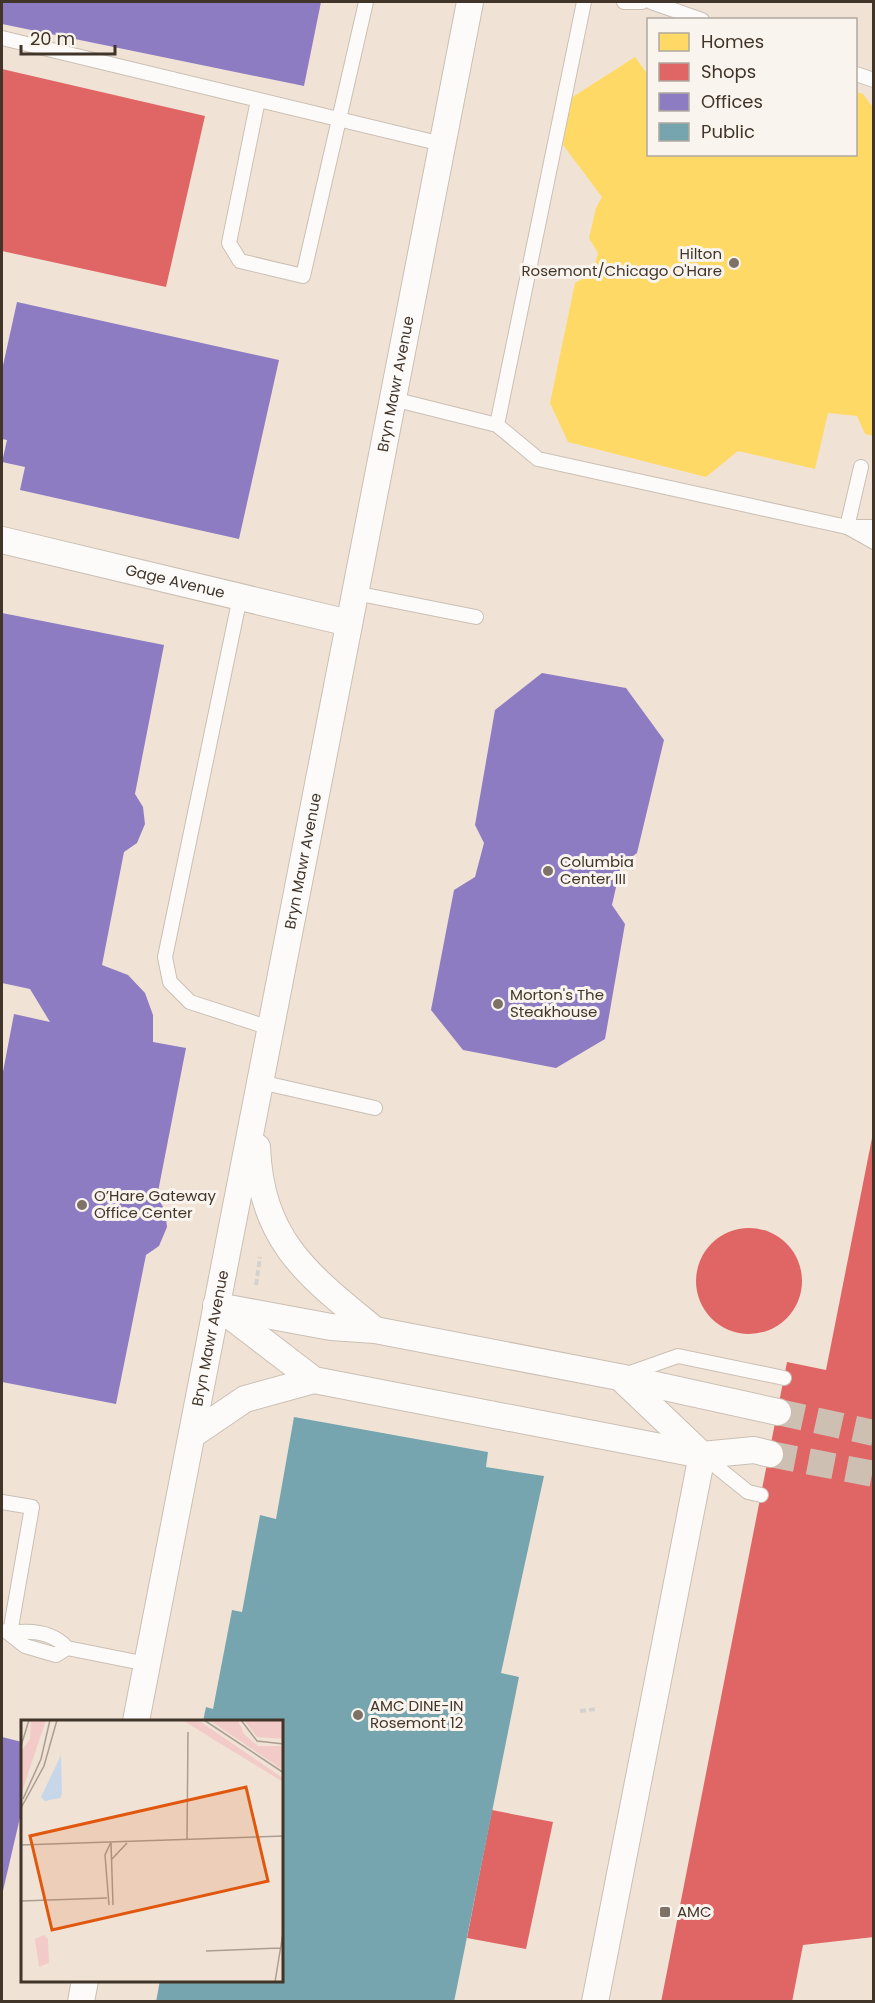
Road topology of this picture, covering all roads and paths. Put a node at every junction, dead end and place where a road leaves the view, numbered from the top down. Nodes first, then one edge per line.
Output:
1 (366, 2) edge
2 (470, 2) edge
3 (584, 2) edge
4 (624, 2) edge
5 (642, 2) edge
6 (651, 2) edge
7 (696, 18) edge
8 (2, 38) edge
9 (857, 75) edge
10 (873, 80) edge
11 (258, 100) junction
12 (339, 119) junction
13 (442, 144) junction
14 (393, 399) junction
15 (497, 425) junction
16 (861, 467) dead end
17 (847, 527) junction
18 (873, 527) edge
19 (2, 540) edge
20 (873, 542) edge
21 (355, 593) junction
22 (240, 597) junction
23 (476, 617) dead end
24 (349, 623) junction
25 (270, 1028) junction
26 (257, 1094) junction
27 (375, 1108) dead end
28 (264, 1249) dead end
29 (259, 1291) dead end
30 (216, 1305) junction
31 (375, 1330) junction
32 (619, 1377) junction
33 (784, 1378) dead end
34 (314, 1380) junction
35 (778, 1412) tunnel mouth
36 (192, 1435) junction
37 (770, 1454) tunnel mouth
38 (702, 1455) junction
39 (761, 1495) dead end
40 (2, 1502) edge
41 (6, 1631) edge
42 (147, 1664) junction
43 (596, 1709) dead end
44 (580, 1711) dead end
45 (136, 1720) edge
46 (85, 1982) edge
47 (600, 1996) edge
48 (81, 2001) edge

1 - 12 lane
2 - 13 street, Bryn Mawr Avenue
3 - 15 lane
4 - 5 lane
6 - 7 lane
8 - 11 lane
9 - 10 lane
11 - 12 lane
11 - 12 lane
12 - 13 lane
13 - 14 street, Bryn Mawr Avenue
14 - 15 lane
14 - 21 street, Bryn Mawr Avenue
15 - 17 lane
16 - 17 lane
17 - 18 lane
17 - 20 lane
19 - 22 street, Gage Avenue
21 - 23 lane
21 - 24 street, Bryn Mawr Avenue
22 - 24 street, Gage Avenue
22 - 25 lane
24 - 25 street, Bryn Mawr Avenue
25 - 26 street, Bryn Mawr Avenue
26 - 27 lane
26 - 30 street, Bryn Mawr Avenue
26 - 31 street
28 - 29 path
30 - 31 street
30 - 34 street
30 - 36 street, Bryn Mawr Avenue
31 - 32 street
32 - 33 lane
32 - 35 street
32 - 38 street
34 - 36 street
34 - 38 street
36 - 42 street, Bryn Mawr Avenue
37 - 38 street
38 - 39 lane
38 - 47 street
40 - 41 lane
41 - 42 lane
42 - 45 street, Bryn Mawr Avenue
43 - 44 path
46 - 48 street

